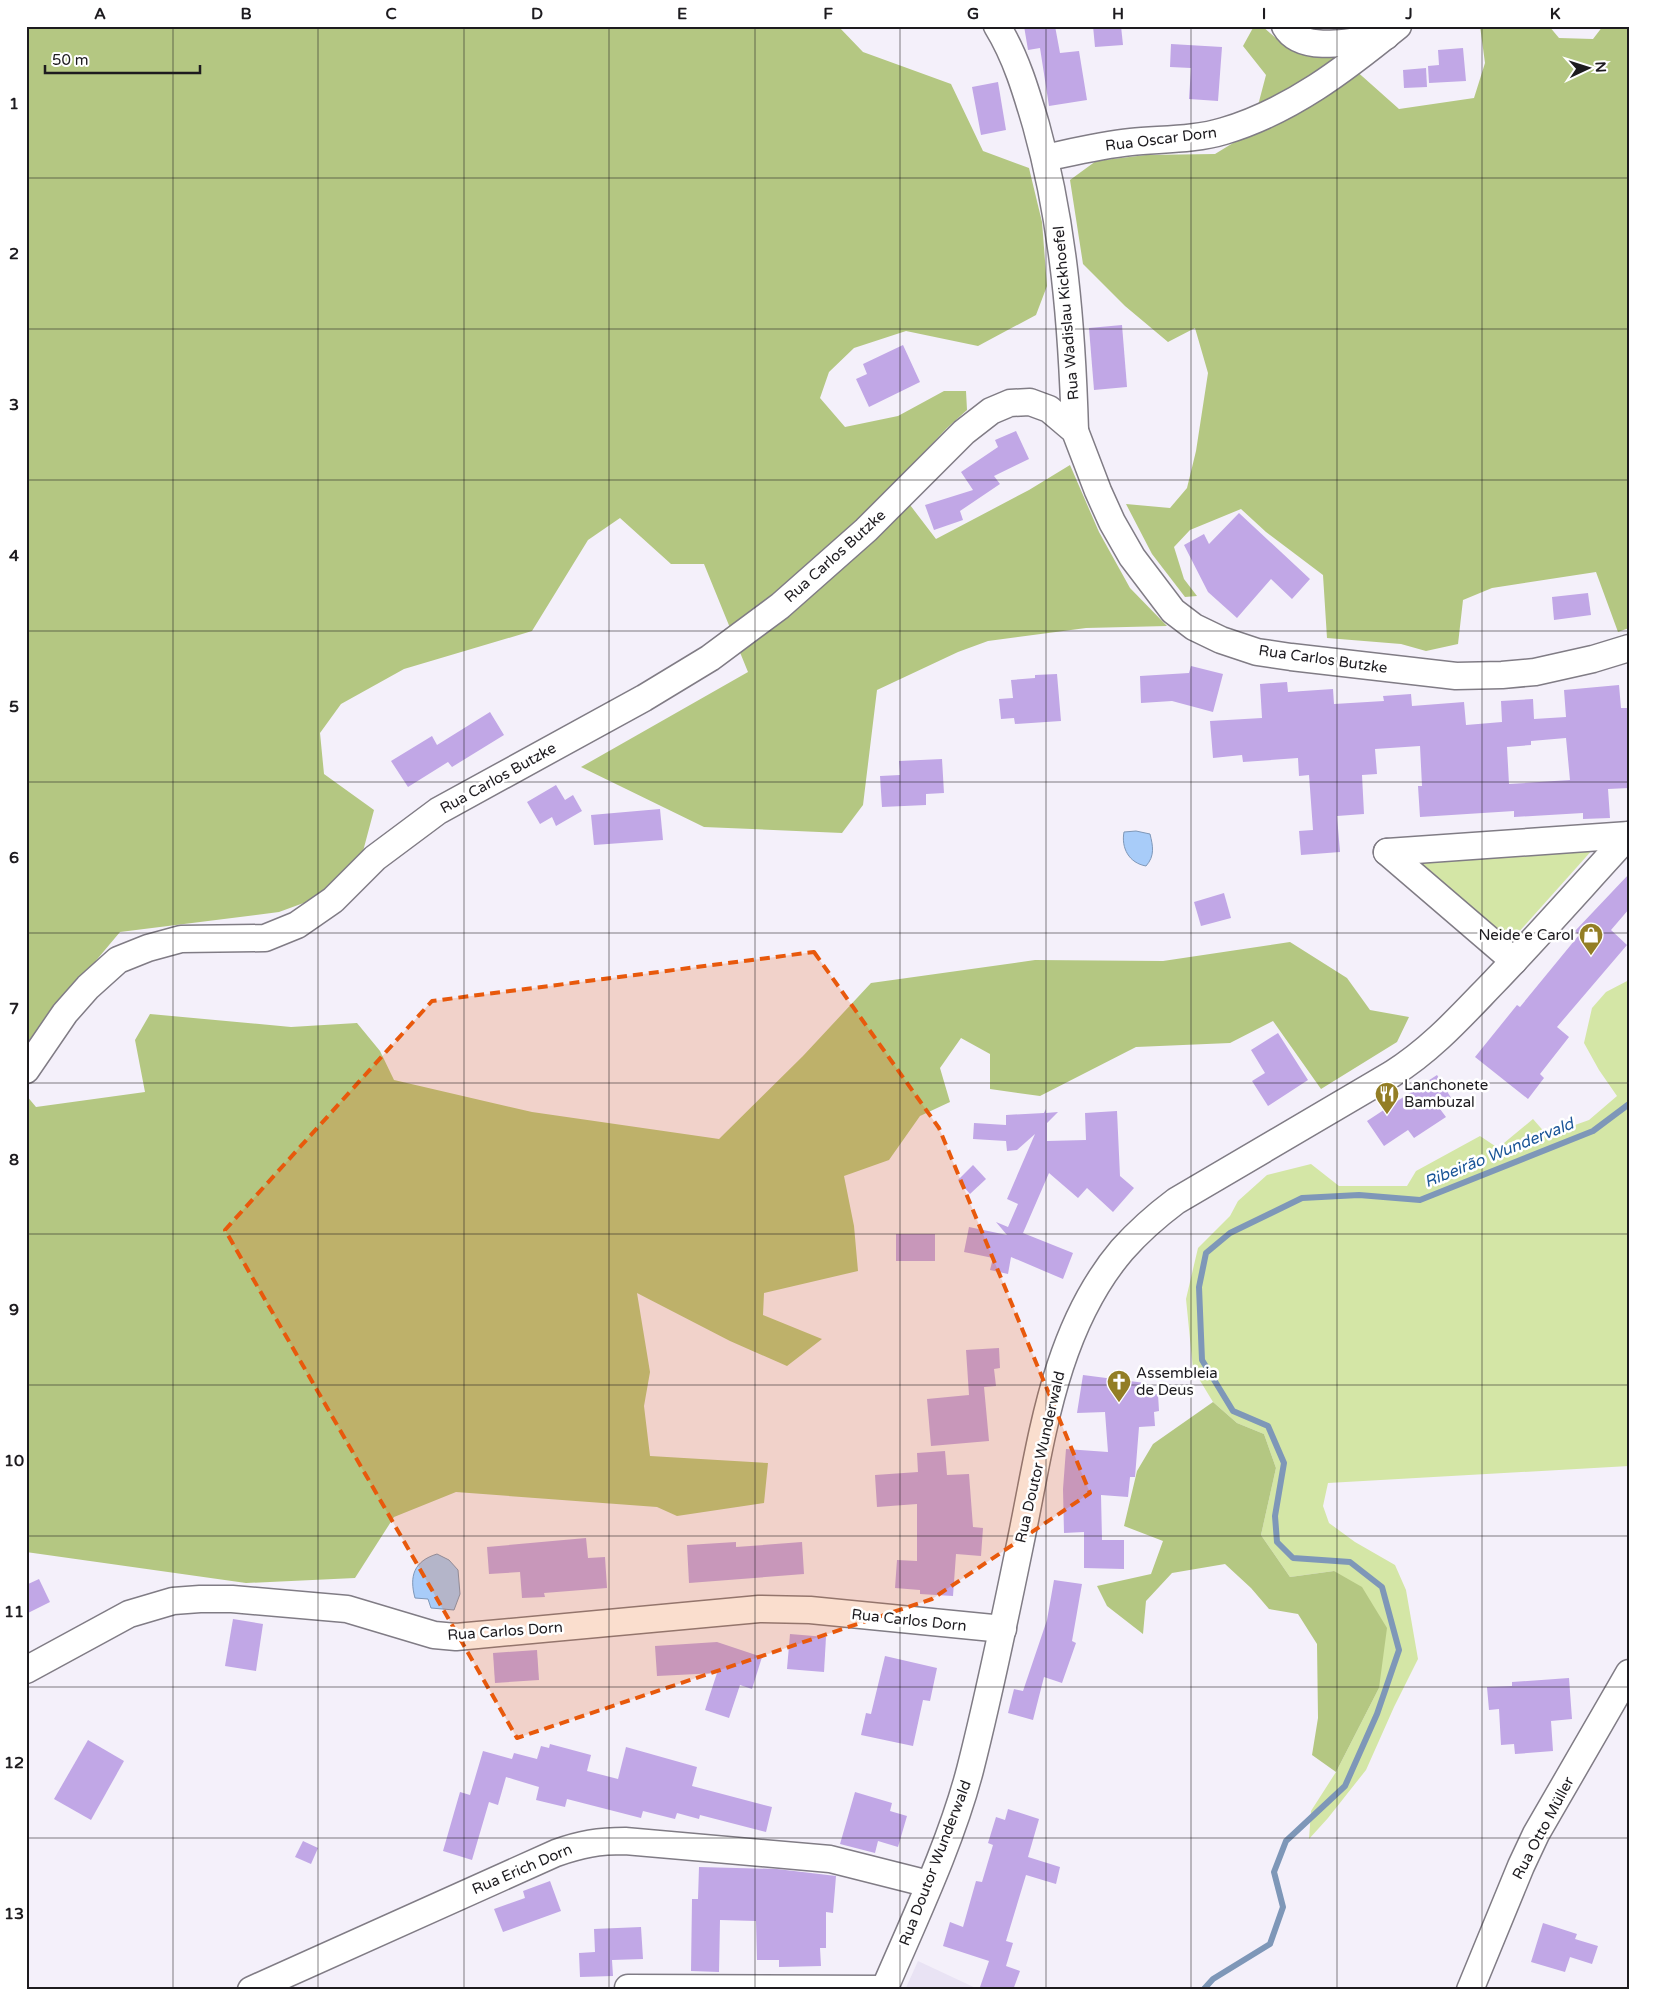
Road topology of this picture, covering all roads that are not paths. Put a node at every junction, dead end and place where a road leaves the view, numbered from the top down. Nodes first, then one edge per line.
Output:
1 (997, 26) edge
2 (1285, 26) edge
3 (1392, 31) edge
4 (1045, 158) junction
5 (1075, 430) junction
6 (1629, 648) edge
7 (1629, 835) edge
8 (1514, 961) junction
9 (26, 1070) edge
10 (1003, 1629) junction
11 (26, 1670) edge
12 (1629, 1673) edge
13 (929, 1884) junction
14 (628, 1988) dead end
15 (251, 1990) edge
16 (884, 1990) edge
17 (1470, 1990) edge

1 - 4 street, Rua Wadislau Kickhoefel
2 - 3 street
3 - 4 street, Rua Oscar Dorn
4 - 5 street, Rua Wadislau Kickhoefel
5 - 6 street, Rua Carlos Butzke
5 - 9 street, Rua Carlos Butzke
7 - 8 street, Rua Doutor Wunderwald
7 - 8 street
8 - 10 street, Rua Doutor Wunderwald
10 - 11 street, Rua Carlos Dorn
10 - 13 street, Rua Doutor Wunderwald
12 - 17 street, Rua Otto Müller
13 - 15 street, Rua Erich Dorn
13 - 16 street, Rua Doutor Wunderwald
14 - 16 street

